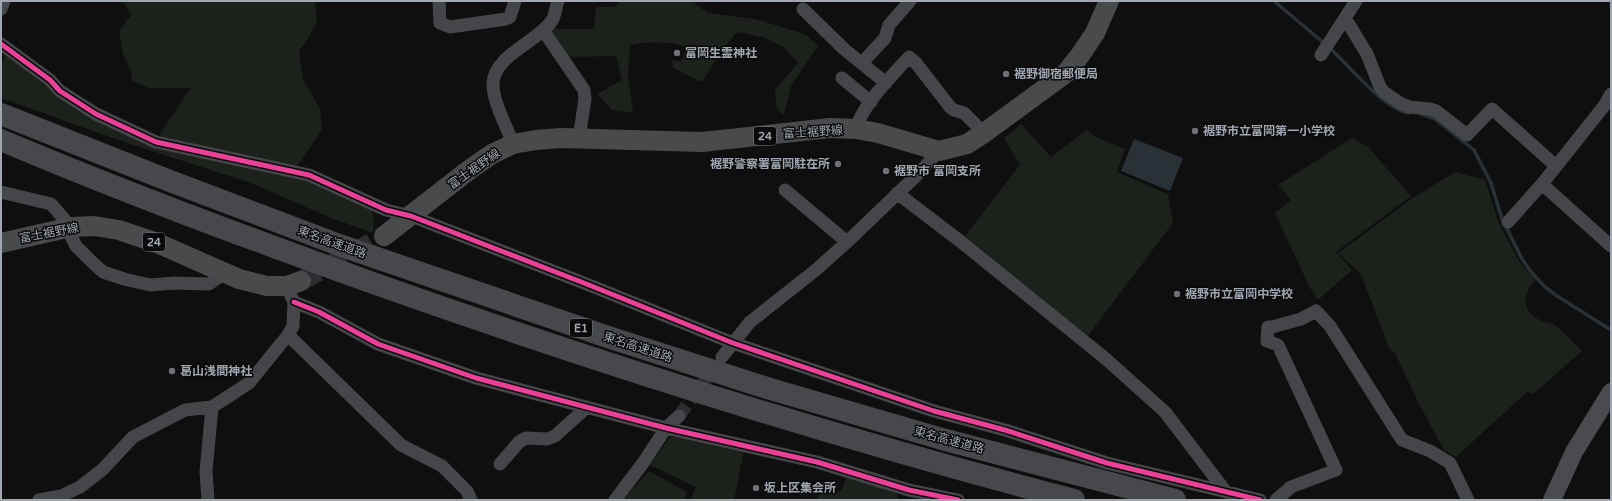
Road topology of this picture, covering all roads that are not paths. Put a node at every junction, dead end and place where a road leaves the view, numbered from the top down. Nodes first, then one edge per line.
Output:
1 (4, 1) edge
2 (439, 1) edge
3 (515, 1) edge
4 (558, 1) edge
5 (910, 1) edge
6 (1109, 1) edge
7 (1356, 1) edge
8 (1, 9) edge
9 (803, 9) dead end
10 (1344, 18) junction
11 (543, 30) junction
12 (1, 44) edge
13 (1321, 55) dead end
14 (862, 63) junction
15 (842, 78) dead end
16 (886, 82) junction
17 (1611, 94) edge
18 (871, 102) junction
19 (1, 114) edge
20 (856, 129) junction
21 (984, 133) junction
22 (578, 138) junction
23 (1, 140) edge
24 (513, 144) junction
25 (939, 151) junction
26 (1556, 166) junction
27 (1542, 184) junction
28 (785, 190) dead end
29 (1, 192) edge
30 (897, 193) junction
31 (411, 216) junction
32 (1508, 222) dead end
33 (69, 228) junction
34 (384, 236) tunnel mouth
35 (847, 242) junction
36 (1, 243) edge
37 (1611, 246) edge
38 (225, 273) junction
39 (294, 290) junction
40 (288, 335) junction
41 (733, 343) junction
42 (722, 357) tunnel mouth
43 (1611, 392) edge
44 (212, 407) junction
45 (586, 408) junction
46 (679, 416) tunnel mouth
47 (666, 428) junction
48 (500, 464) dead end
49 (1226, 492) junction
50 (39, 500) edge
51 (208, 500) edge
52 (471, 500) edge
53 (615, 500) edge
54 (958, 500) edge
55 (1074, 500) edge
56 (1175, 500) edge
57 (1260, 500) edge
58 (1276, 500) edge
59 (1468, 500) edge
60 (1552, 500) edge

1 - 8 street
2 - 3 street
4 - 11 street
5 - 14 street
6 - 21 main road
7 - 10 street
9 - 14 street
10 - 13 street
10 - 26 street
11 - 22 street
11 - 24 street
12 - 31 street
14 - 16 street
15 - 18 street
16 - 18 street
16 - 21 street
17 - 26 street
18 - 20 street
19 - 56 highway, 東名高速道路 / E1
20 - 22 main road, 富士裾野線 / 24
20 - 25 main road, 富士裾野線 / 24
21 - 25 main road
22 - 24 main road, 富士裾野線 / 24
23 - 55 highway, 東名高速道路 / E1
24 - 31 main road, 富士裾野線 / 24
25 - 30 street
26 - 27 street
27 - 32 street
27 - 37 street
28 - 35 street
29 - 33 street
30 - 35 street
30 - 49 street
31 - 34 main road, 富士裾野線 / 24
31 - 41 street
33 - 36 main road, 富士裾野線 / 24
33 - 38 main road, 富士裾野線 / 24
33 - 38 street
35 - 41 street
38 - 39 main road, 富士裾野線 / 24
39 - 40 street
39 - 45 street
40 - 44 street
40 - 52 street
41 - 42 street
41 - 49 street
43 - 60 street
44 - 50 street
44 - 51 street
45 - 47 street
45 - 48 street
46 - 47 street
47 - 53 street
47 - 54 street
49 - 57 street
58 - 59 street

